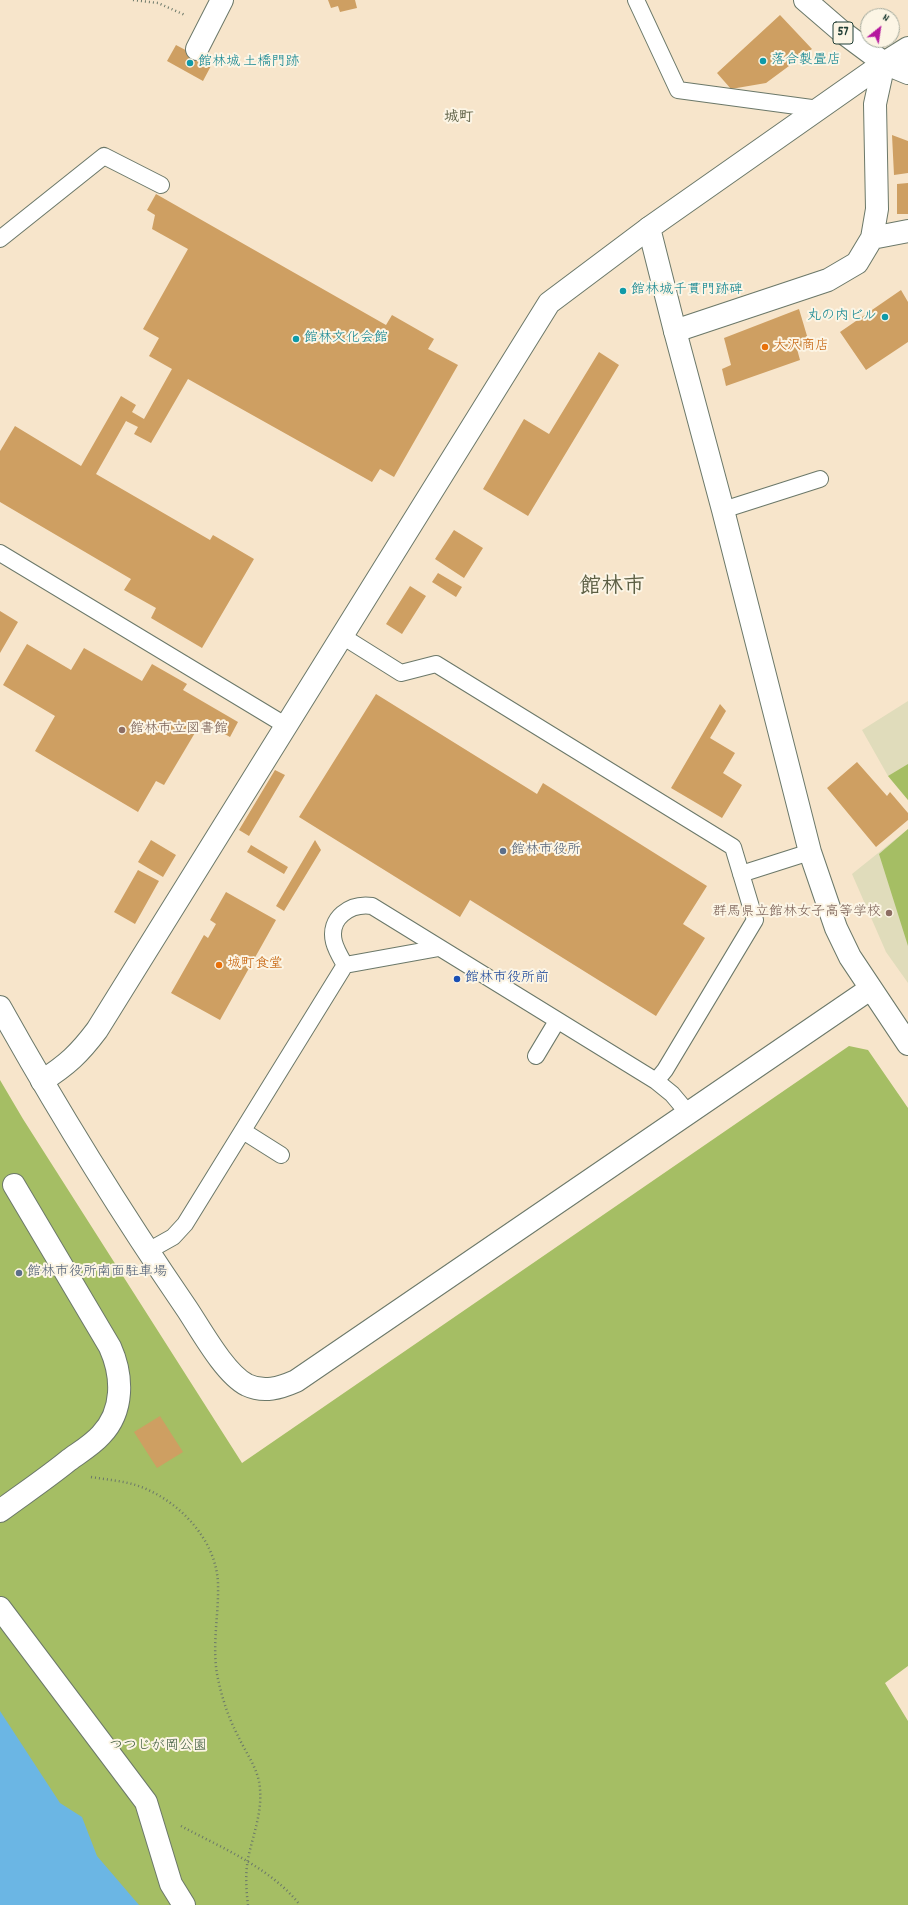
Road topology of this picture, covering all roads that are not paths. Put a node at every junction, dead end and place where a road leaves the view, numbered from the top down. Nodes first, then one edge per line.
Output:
1 (222, 0) edge
2 (636, 0) edge
3 (805, 0) edge
4 (908, 48) edge
5 (198, 49) dead end
6 (884, 63) junction
7 (908, 73) edge
8 (819, 109) junction
9 (161, 185) dead end
10 (649, 228) junction
11 (908, 231) edge
12 (872, 238) junction
13 (0, 239) edge
14 (675, 330) junction
15 (820, 479) dead end
16 (723, 510) junction
17 (0, 553) edge
18 (342, 636) junction
19 (286, 725) junction
20 (810, 852) junction
21 (741, 874) junction
22 (439, 948) junction
23 (345, 965) junction
24 (870, 989) junction
25 (0, 1007) edge
26 (557, 1020) junction
27 (908, 1044) edge
28 (536, 1056) dead end
29 (656, 1081) junction
30 (42, 1082) junction
31 (688, 1113) junction
32 (243, 1131) junction
33 (281, 1155) dead end
34 (14, 1185) dead end
35 (148, 1252) junction
36 (0, 1511) edge
37 (0, 1608) edge
38 (184, 1905) edge

1 - 5 street
2 - 8 lane
3 - 6 street, 57
4 - 6 street
6 - 7 street, 57
6 - 8 street
6 - 12 street
8 - 10 street
9 - 13 lane
10 - 14 street
10 - 18 street
11 - 12 street
12 - 14 street
14 - 16 street
15 - 16 lane
16 - 20 street
17 - 19 lane
18 - 19 street
18 - 21 lane
19 - 30 street
20 - 21 lane
20 - 24 street
21 - 29 lane
22 - 23 lane
22 - 23 lane
22 - 26 lane
23 - 32 lane
24 - 27 street
24 - 31 street
25 - 30 street
26 - 28 lane
26 - 29 lane
29 - 31 lane
30 - 35 street
31 - 35 street
32 - 33 lane
32 - 35 lane
34 - 36 street
37 - 38 street

